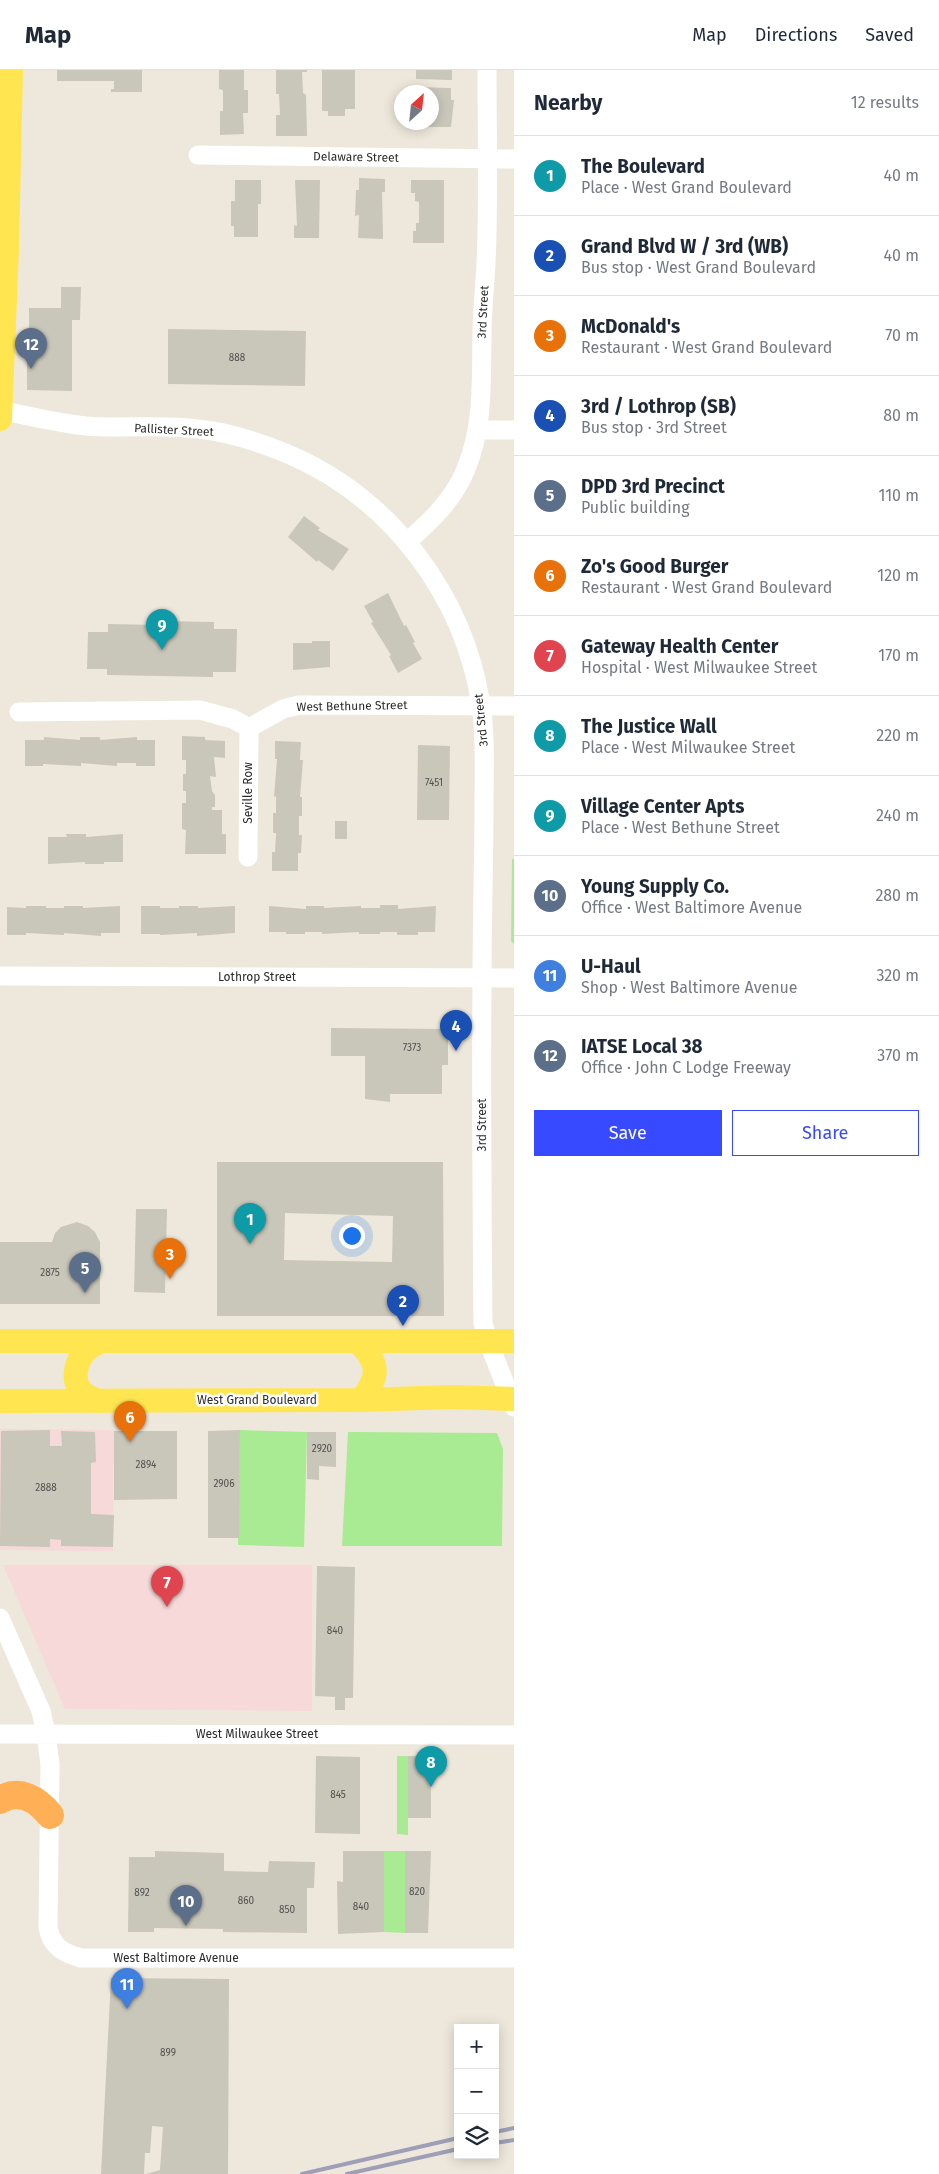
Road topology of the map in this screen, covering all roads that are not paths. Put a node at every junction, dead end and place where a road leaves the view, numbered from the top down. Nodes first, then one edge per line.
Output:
1 (11, 70) edge
2 (487, 70) edge
3 (198, 155) dead end
4 (486, 159) junction
5 (514, 159) edge
6 (0, 410) edge
7 (0, 419) edge
8 (478, 430) junction
9 (514, 430) edge
10 (407, 542) junction
11 (481, 706) junction
12 (514, 706) edge
13 (19, 712) dead end
14 (249, 728) junction
15 (248, 858) dead end
16 (0, 976) edge
17 (482, 978) junction
18 (514, 978) edge
19 (0, 1340) edge
20 (101, 1341) junction
21 (357, 1341) junction
22 (514, 1341) edge
23 (488, 1342) junction
24 (361, 1400) junction
25 (0, 1401) edge
26 (97, 1401) junction
27 (513, 1401) edge
28 (0, 1618) edge
29 (0, 1734) edge
30 (46, 1734) junction
31 (514, 1735) edge
32 (0, 1800) edge
33 (50, 1815) junction
34 (514, 1958) edge

1 - 6 main road
2 - 4 street, 3rd Street
3 - 4 street, Delaware Street
4 - 5 street, Delaware Street
4 - 8 street, 3rd Street
6 - 7 main road
6 - 10 street, Pallister Street
8 - 9 street
8 - 10 street, 3rd Street
10 - 11 street, 3rd Street
11 - 12 street, West Bethune Street
11 - 14 street, West Bethune Street
11 - 17 street, 3rd Street
13 - 14 street
14 - 15 street, Seville Row
16 - 17 street, Lothrop Street
17 - 18 street, Lothrop Street
17 - 23 street, 3rd Street
19 - 20 main road
20 - 21 main road
20 - 26 main road
21 - 23 main road
21 - 24 main road
22 - 23 main road
23 - 27 street, 3rd Street
24 - 26 main road, West Grand Boulevard
24 - 27 main road, West Grand Boulevard
25 - 26 main road, West Grand Boulevard
28 - 30 street, West Baltimore Avenue
29 - 30 street, West Milwaukee Street
30 - 31 street, West Milwaukee Street
30 - 33 street, West Baltimore Avenue
32 - 33 highway
33 - 34 street, West Baltimore Avenue

